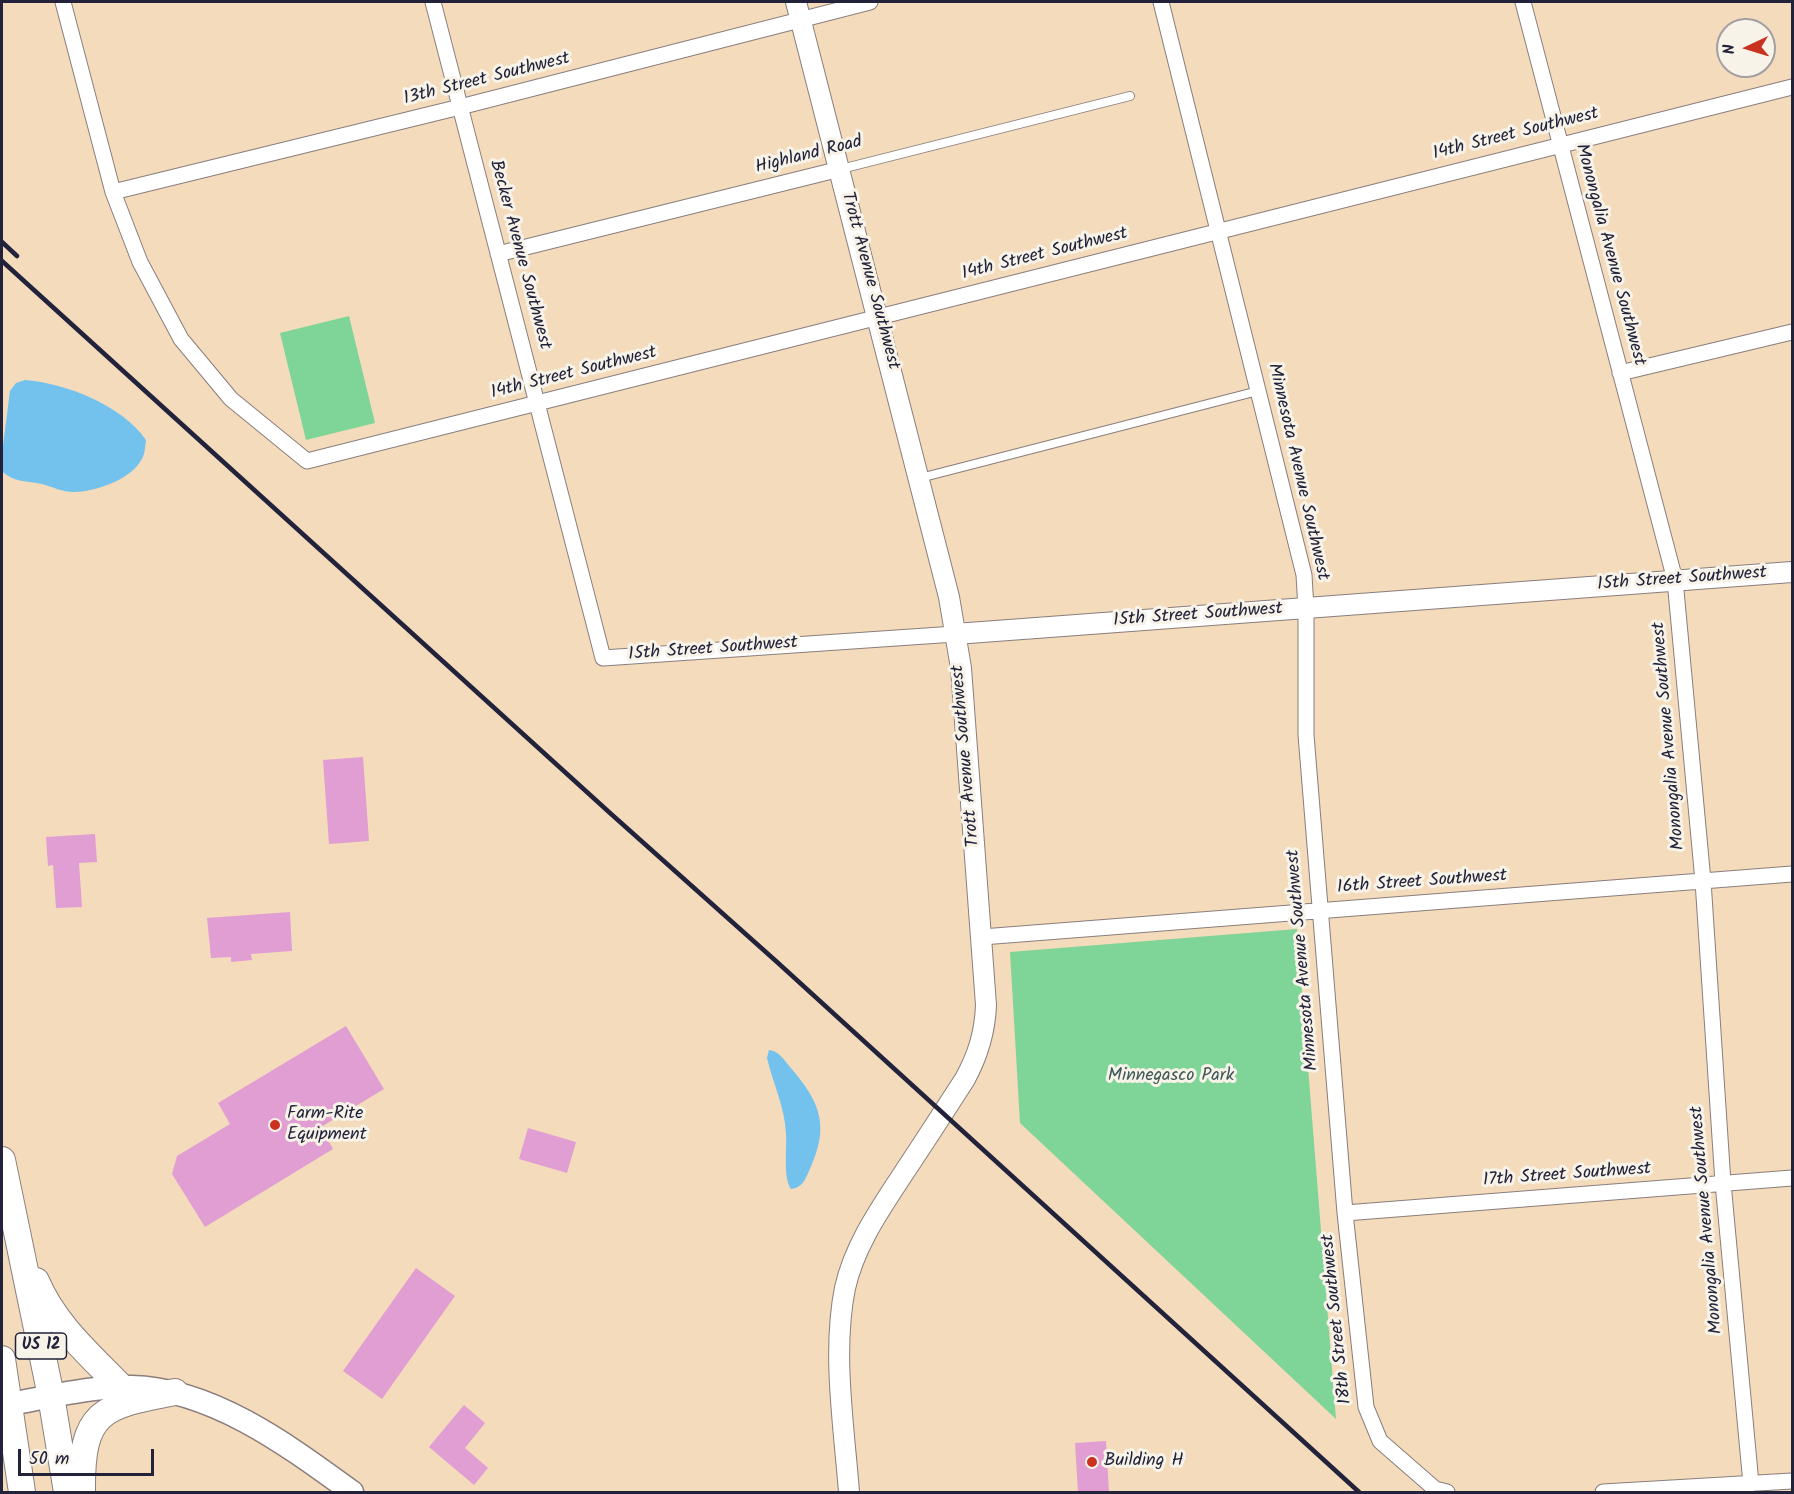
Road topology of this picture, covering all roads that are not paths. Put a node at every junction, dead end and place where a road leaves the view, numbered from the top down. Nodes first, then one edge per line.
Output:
1 (63, 2) edge
2 (433, 2) edge
3 (870, 2) edge
4 (1161, 2) edge
5 (1523, 2) edge
6 (799, 10) edge
7 (1792, 87) edge
8 (1130, 96) dead end
9 (460, 107) junction
10 (1560, 144) junction
11 (840, 169) junction
12 (113, 192) junction
13 (1219, 231) junction
14 (498, 254) junction
15 (879, 318) junction
16 (1792, 332) edge
17 (1620, 374) junction
18 (1258, 391) junction
19 (537, 404) junction
20 (920, 478) junction
21 (1792, 572) edge
22 (1676, 580) junction
23 (1306, 609) junction
24 (955, 634) junction
25 (603, 658) joint
26 (1792, 874) edge
27 (1704, 881) junction
28 (1319, 911) junction
29 (982, 937) junction
30 (2, 1160) edge
31 (1792, 1178) edge
32 (1723, 1183) junction
33 (9, 1200) junction
34 (1345, 1213) junction
35 (2, 1359) edge
36 (122, 1387) junction
37 (175, 1392) junction
38 (51, 1396) junction
39 (10, 1404) junction
40 (1792, 1481) edge
41 (1747, 1487) edge
42 (22, 1492) edge
43 (67, 1492) edge
44 (82, 1492) edge
45 (352, 1492) edge
46 (849, 1492) edge
47 (1447, 1492) edge
48 (1603, 1492) edge

1 - 12 street
2 - 9 street, Becker Avenue Southwest
3 - 6 street, 13th Street Southwest
4 - 13 street, Minnesota Avenue Southwest
5 - 10 street, Monongalia Avenue Southwest
6 - 9 street, 13th Street Southwest
6 - 11 street, Trott Avenue Southwest
7 - 10 street, 14th Street Southwest
8 - 11 lane, Highland Road
9 - 12 street, 13th Street Southwest
9 - 14 street, Becker Avenue Southwest
10 - 13 street, 14th Street Southwest
10 - 17 street, Monongalia Avenue Southwest
11 - 14 street, Highland Road
11 - 15 street, Trott Avenue Southwest
12 - 19 street, 14th Street Southwest
13 - 15 street, 14th Street Southwest
13 - 18 street, Minnesota Avenue Southwest
14 - 19 street, Becker Avenue Southwest
15 - 19 street, 14th Street Southwest
15 - 20 street, Trott Avenue Southwest
16 - 17 street
17 - 22 street, Monongalia Avenue Southwest
18 - 20 lane
18 - 23 street, Minnesota Avenue Southwest
19 - 25 street, Becker Avenue Southwest
20 - 24 street, Trott Avenue Southwest
21 - 22 street, 15th Street Southwest
22 - 23 street, 15th Street Southwest
22 - 27 street, Monongalia Avenue Southwest
23 - 24 street, 15th Street Southwest
23 - 28 street, Minnesota Avenue Southwest
24 - 25 street, 15th Street Southwest
24 - 29 street, Trott Avenue Southwest
26 - 27 street, 16th Street Southwest
27 - 28 street, 16th Street Southwest
27 - 32 street, Monongalia Avenue Southwest
28 - 29 street, 16th Street Southwest
28 - 34 street, Minnesota Avenue Southwest
29 - 46 street, Trott Avenue Southwest
30 - 33 highway, US 12 / US 12
31 - 32 street, 17th Street Southwest
32 - 34 street, 17th Street Southwest
32 - 41 street, Monongalia Avenue Southwest
33 - 36 highway
33 - 38 highway, US 12 / US 12
34 - 47 street, 18th Street Southwest
35 - 39 highway, US 12 / US 12
36 - 37 main road
36 - 38 main road
37 - 44 highway
37 - 45 main road
38 - 39 main road
38 - 43 highway, US 12 / US 12
39 - 42 highway, US 12 / US 12
40 - 41 street
41 - 48 street

